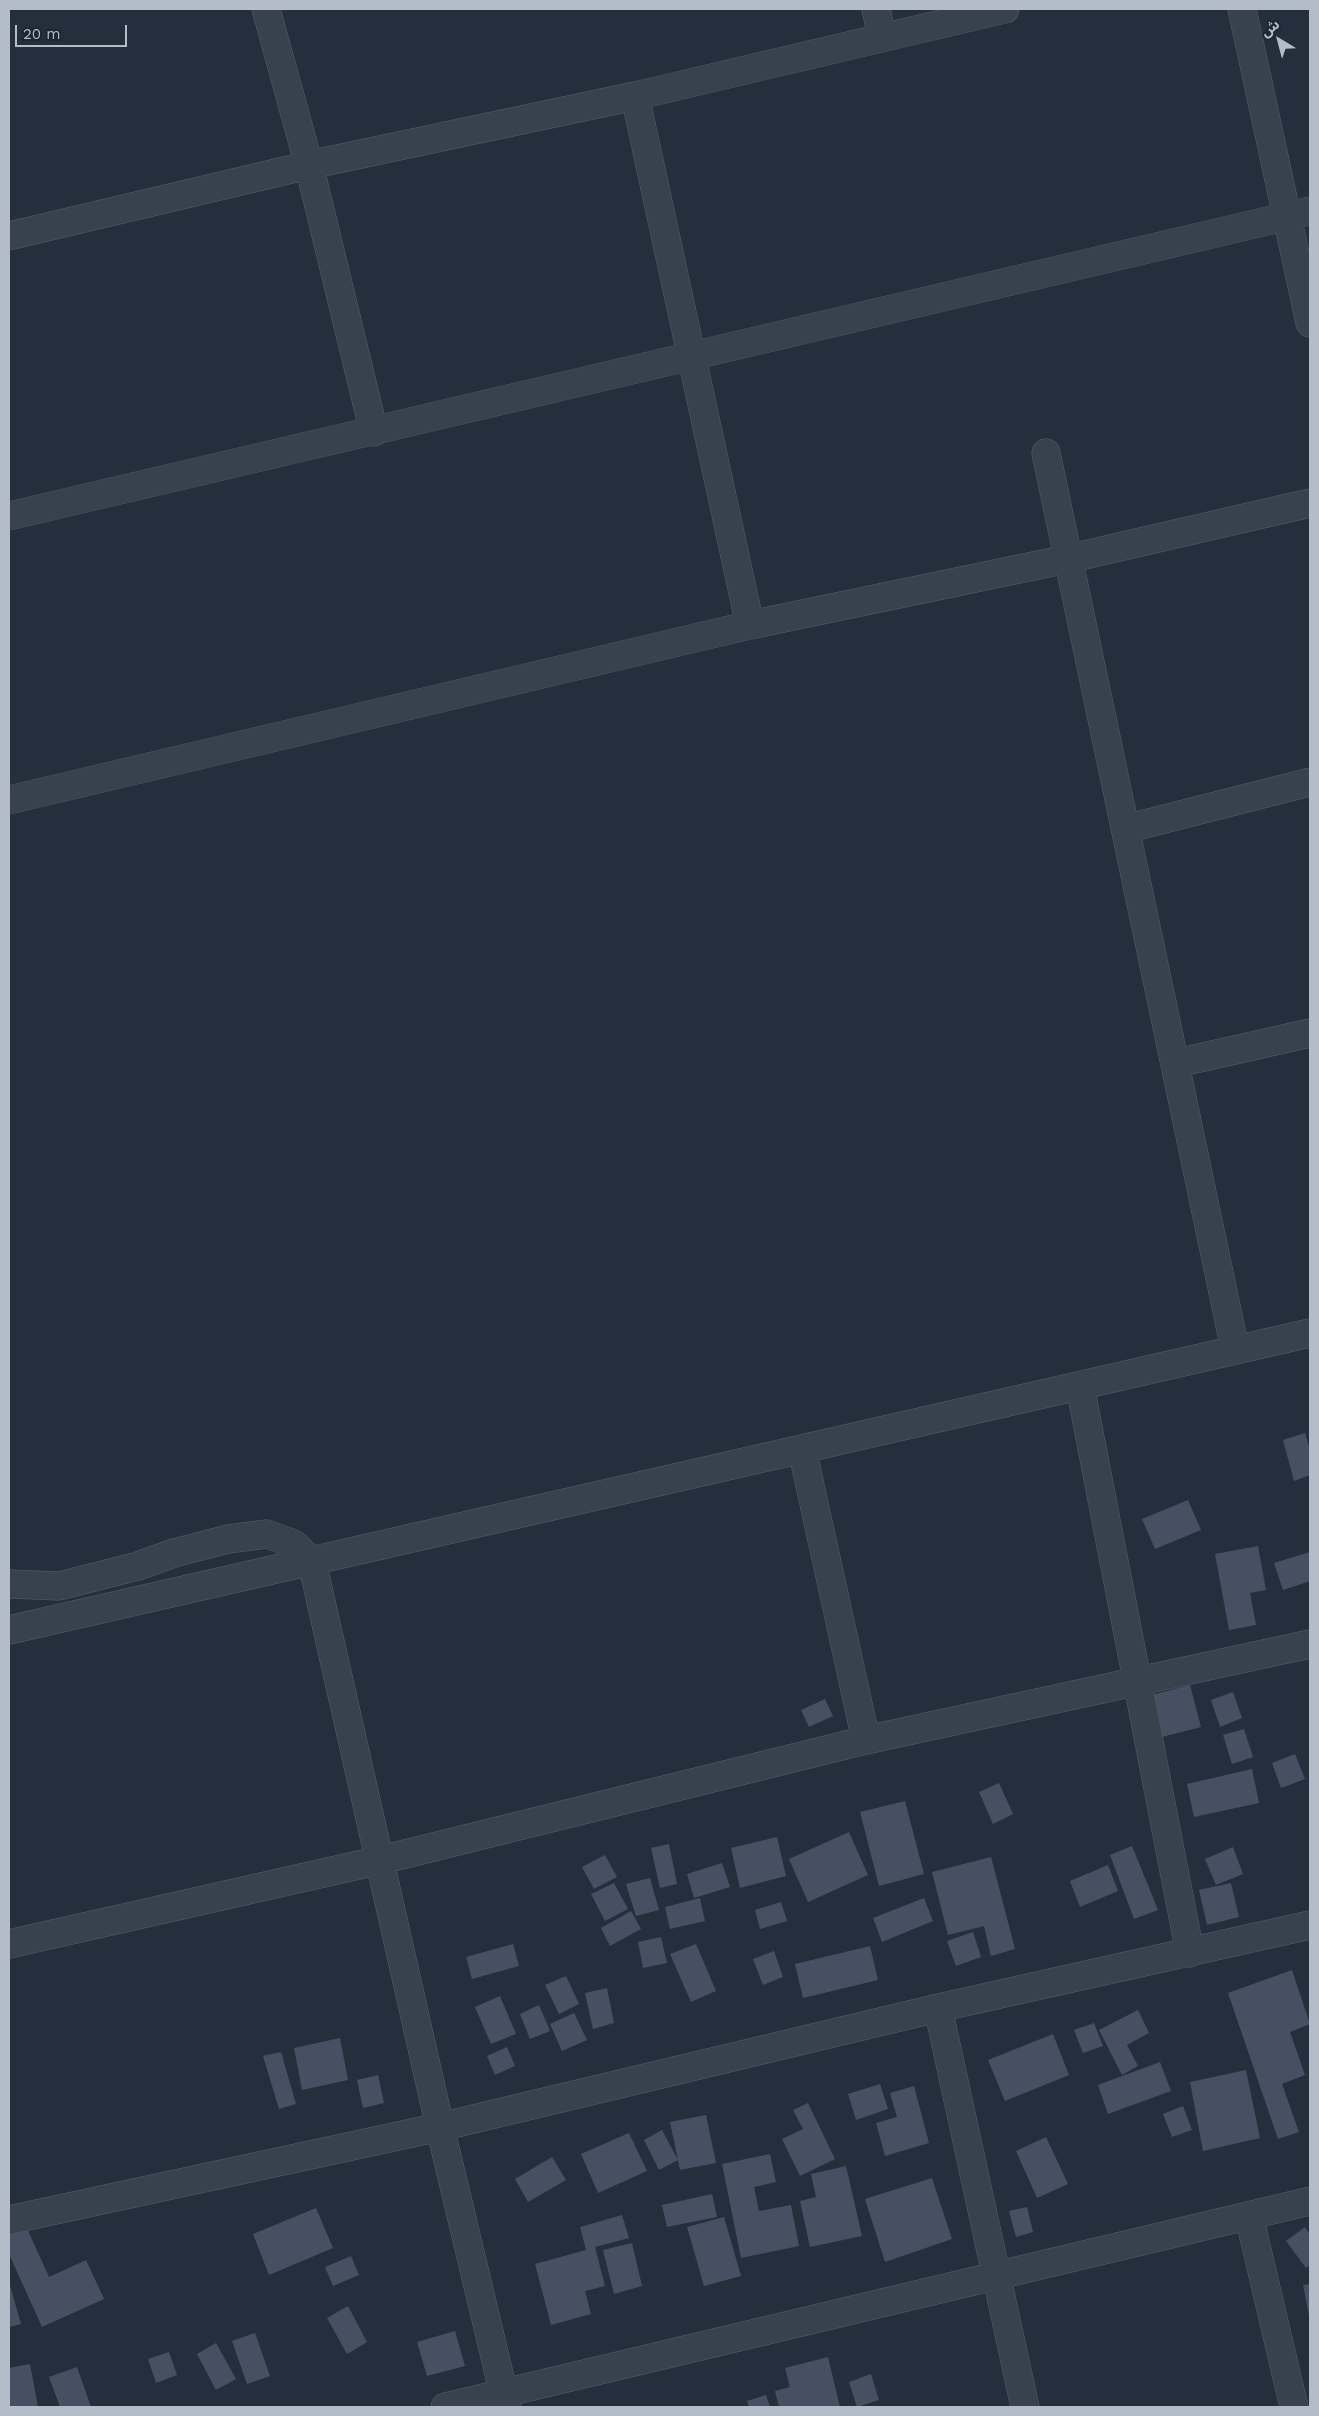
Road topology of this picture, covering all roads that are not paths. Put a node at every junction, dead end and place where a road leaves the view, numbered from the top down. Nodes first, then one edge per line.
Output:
1 (266, 9) edge
2 (876, 9) edge
3 (1005, 9) edge
4 (1242, 9) edge
5 (882, 37) junction
6 (635, 96) junction
7 (309, 165) junction
8 (1298, 213) edge
9 (9, 236) edge
10 (1310, 323) edge
11 (692, 357) junction
12 (374, 432) junction
13 (1046, 453) dead end
14 (1310, 503) edge
15 (9, 516) edge
16 (1067, 559) junction
17 (750, 625) junction
18 (1310, 782) edge
19 (9, 800) edge
20 (1125, 829) junction
21 (1310, 1033) edge
22 (1177, 1064) junction
23 (1310, 1333) edge
24 (1235, 1349) junction
25 (1080, 1386) junction
26 (802, 1449) junction
27 (312, 1562) junction
28 (9, 1584) edge
29 (9, 1630) edge
30 (1310, 1644) edge
31 (1137, 1682) junction
32 (866, 1740) junction
33 (381, 1860) junction
34 (1310, 1925) edge
35 (9, 1944) edge
36 (1190, 1953) junction
37 (938, 2008) junction
38 (440, 2128) junction
39 (1310, 2201) edge
40 (1249, 2216) junction
41 (9, 2220) edge
42 (995, 2276) junction
43 (506, 2401) edge
44 (445, 2407) edge
45 (1025, 2407) edge
46 (1294, 2407) edge

1 - 7 street
2 - 5 street
3 - 5 street
4 - 8 street
5 - 6 street
6 - 7 street
6 - 11 street
7 - 9 street
7 - 12 street
8 - 10 street
8 - 11 street
11 - 12 street
11 - 17 street
12 - 15 street
13 - 16 street
14 - 16 street
16 - 17 street
16 - 20 street
17 - 19 street
18 - 20 street
20 - 22 street
21 - 22 street
22 - 24 street
23 - 24 street
24 - 25 street
25 - 26 street
25 - 31 street
26 - 27 street
26 - 32 street
27 - 28 street
27 - 29 street
27 - 33 street
30 - 31 street
31 - 32 street
31 - 36 street
32 - 33 street
33 - 35 street
33 - 38 street
34 - 36 street
36 - 37 street
37 - 38 street
37 - 42 street
38 - 41 street
38 - 43 street
39 - 40 street
40 - 42 street
40 - 46 street
42 - 43 street
42 - 45 street
43 - 44 street

